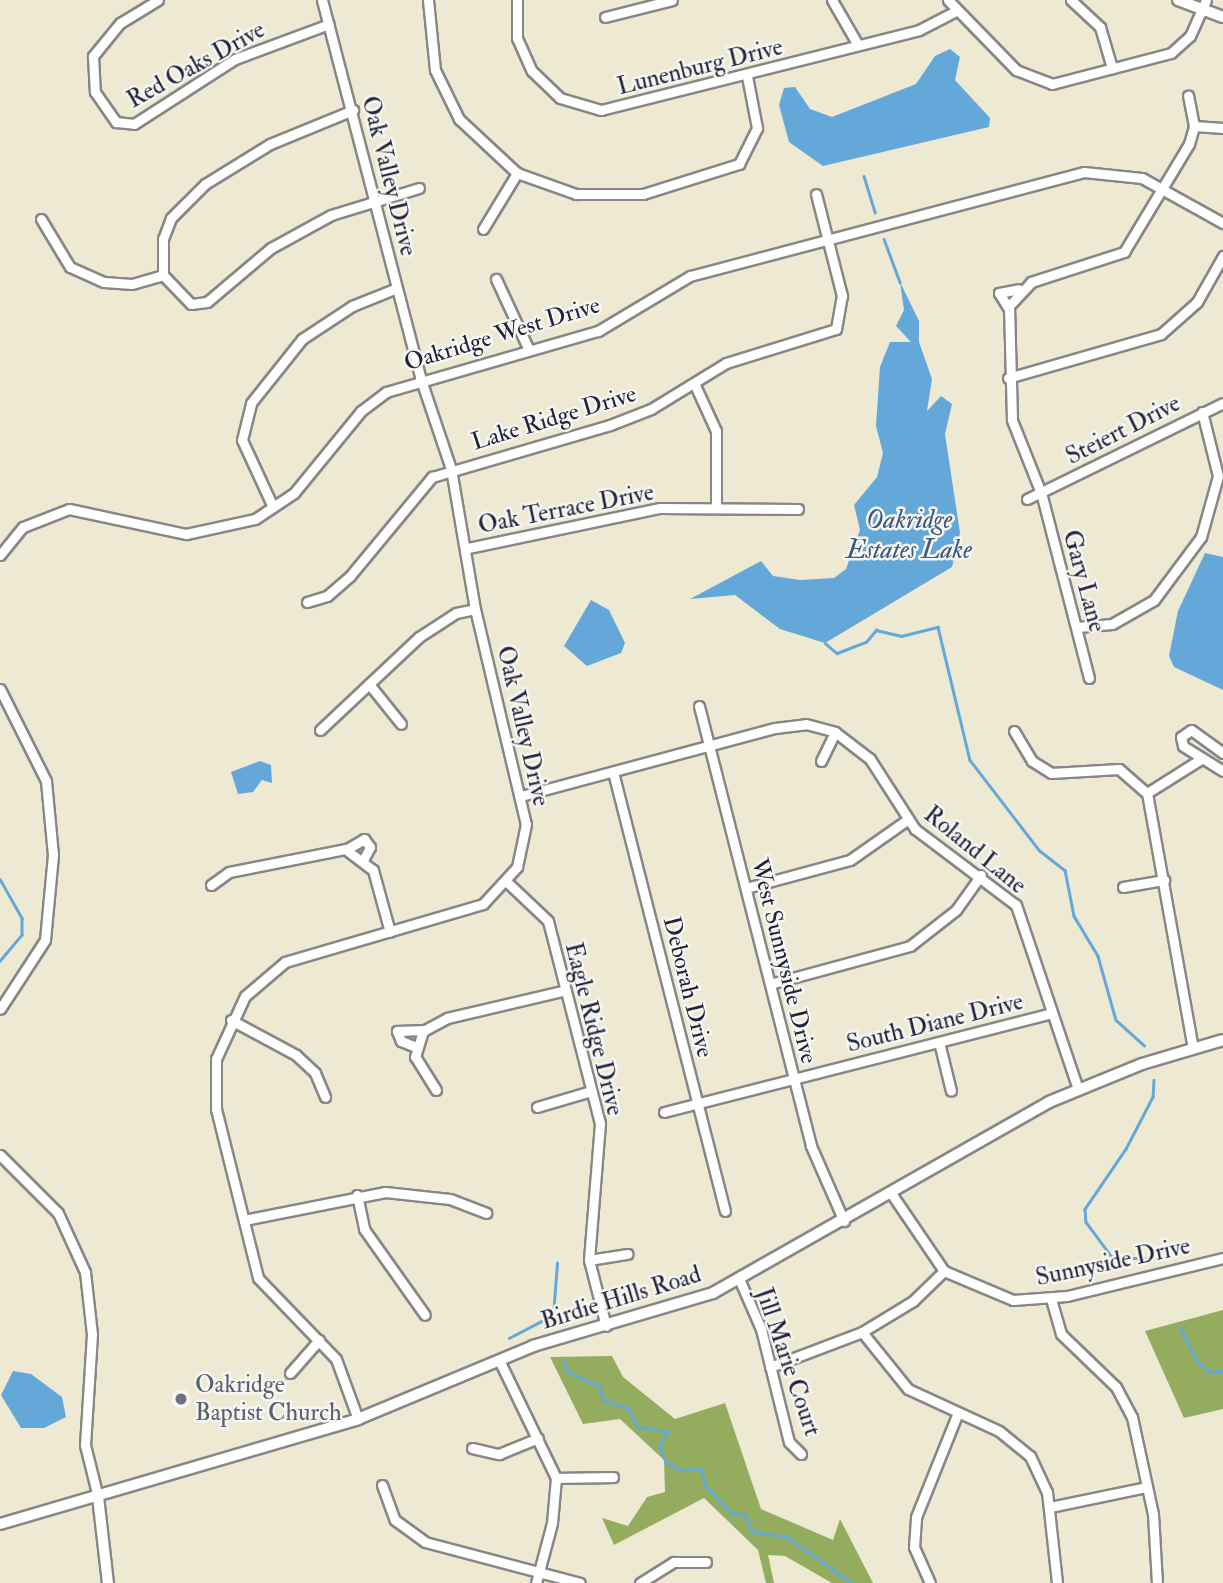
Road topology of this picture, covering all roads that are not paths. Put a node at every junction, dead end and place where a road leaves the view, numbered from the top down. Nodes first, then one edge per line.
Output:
1 (158, 0) edge
2 (322, 0) edge
3 (428, 0) edge
4 (517, 0) edge
5 (672, 0) edge
6 (832, 0) edge
7 (948, 0) edge
8 (1071, 0) edge
9 (1178, 0) edge
10 (1204, 5) edge
11 (956, 11) junction
12 (605, 17) dead end
13 (1223, 17) edge
14 (328, 24) junction
15 (858, 45) junction
16 (1112, 68) junction
17 (747, 76) junction
18 (1188, 96) dead end
19 (353, 110) junction
20 (1194, 126) junction
21 (1223, 128) edge
22 (517, 173) junction
23 (1164, 186) junction
24 (419, 188) dead end
25 (816, 194) dead end
26 (376, 201) junction
27 (41, 219) dead end
28 (1223, 222) edge
29 (482, 229) dead end
30 (827, 239) junction
31 (1223, 256) edge
32 (163, 275) junction
33 (496, 279) dead end
34 (397, 288) junction
35 (529, 350) junction
36 (420, 377) junction
37 (1008, 378) junction
38 (694, 383) junction
39 (1223, 402) edge
40 (1202, 412) junction
41 (451, 468) junction
42 (1041, 493) junction
43 (1027, 499) dead end
44 (273, 507) junction
45 (716, 508) junction
46 (798, 509) dead end
47 (468, 548) junction
48 (0, 555) edge
49 (307, 602) dead end
50 (475, 610) junction
51 (1079, 626) junction
52 (1089, 678) dead end
53 (369, 684) junction
54 (0, 689) edge
55 (699, 706) dead end
56 (401, 724) dead end
57 (320, 730) dead end
58 (1014, 731) dead end
59 (835, 732) junction
60 (709, 746) junction
61 (1223, 753) edge
62 (1201, 759) junction
63 (821, 761) dead end
64 (1223, 771) edge
65 (613, 772) junction
66 (1147, 793) junction
67 (521, 796) junction
68 (907, 820) junction
69 (347, 849) junction
70 (363, 860) junction
71 (981, 875) junction
72 (1164, 880) junction
73 (508, 883) junction
74 (211, 885) dead end
75 (1123, 887) dead end
76 (746, 888) junction
77 (390, 932) junction
78 (770, 984) junction
79 (566, 990) junction
80 (2, 1003) edge
81 (1052, 1013) junction
82 (231, 1020) junction
83 (425, 1030) junction
84 (1223, 1040) edge
85 (939, 1042) junction
86 (416, 1047) junction
87 (1192, 1048) junction
88 (794, 1079) junction
89 (1078, 1089) junction
90 (436, 1090) dead end
91 (591, 1091) junction
92 (951, 1091) dead end
93 (325, 1097) dead end
94 (698, 1103) junction
95 (537, 1107) dead end
96 (664, 1111) dead end
97 (0, 1155) edge
98 (891, 1193) junction
99 (357, 1195) junction
100 (725, 1212) dead end
101 (486, 1213) dead end
102 (244, 1220) junction
103 (844, 1221) junction
104 (628, 1254) dead end
105 (1223, 1258) edge
106 (589, 1261) junction
107 (944, 1271) junction
108 (740, 1281) junction
109 (1051, 1299) junction
110 (425, 1315) dead end
111 (606, 1326) junction
112 (862, 1332) junction
113 (318, 1340) junction
114 (499, 1360) junction
115 (770, 1367) junction
116 (290, 1373) dead end
117 (957, 1415) junction
118 (358, 1419) junction
119 (538, 1438) junction
120 (472, 1448) dead end
121 (801, 1454) dead end
122 (613, 1477) dead end
123 (556, 1478) junction
124 (382, 1485) dead end
125 (1147, 1487) junction
126 (97, 1497) junction
127 (1050, 1507) junction
128 (0, 1524) edge
129 (706, 1562) dead end
130 (537, 1578) edge
131 (108, 1583) edge
132 (580, 1583) edge
133 (640, 1583) edge
134 (930, 1583) edge
135 (1057, 1583) edge
136 (1157, 1583) edge

1 - 14 street, Red Oaks Drive
2 - 14 street, Oak Valley Drive
3 - 22 street
4 - 17 street, Lunenburg Drive
5 - 12 street
6 - 15 street
7 - 11 street
8 - 16 street
9 - 10 main road
10 - 13 main road
10 - 16 street
11 - 15 street, Lunenburg Drive
11 - 16 street
14 - 19 street, Oak Valley Drive
15 - 17 street, Lunenburg Drive
17 - 22 street
18 - 20 street
19 - 26 street, Oak Valley Drive
19 - 32 street
20 - 21 street
20 - 23 street
22 - 29 street
23 - 28 street, Oakridge West Drive
23 - 30 street, Oakridge West Drive
23 - 37 street, Gary Lane
24 - 26 street
25 - 30 street, Lake Ridge Drive
26 - 32 street
26 - 34 street, Oak Valley Drive
27 - 32 street
30 - 35 street, Oakridge West Drive
30 - 38 street, Lake Ridge Drive
31 - 37 street
33 - 35 street
34 - 36 street, Oak Valley Drive
34 - 44 street
35 - 36 street, Oakridge West Drive
36 - 41 street, Oak Valley Drive
36 - 44 street, Oakridge West Drive
37 - 42 street, Gary Lane
38 - 41 street, Lake Ridge Drive
38 - 45 street
39 - 40 street, Steiert Drive
40 - 42 street, Steiert Drive
40 - 51 street
41 - 47 street, Oak Valley Drive
41 - 49 street, Lake Ridge Drive
42 - 43 street, Steiert Drive
42 - 51 street, Gary Lane
44 - 48 street, Oakridge West Drive
45 - 46 street, Oak Terrace Drive
45 - 47 street, Oak Terrace Drive
47 - 50 street, Oak Valley Drive
50 - 53 street
50 - 67 street, Oak Valley Drive
51 - 52 street, Gary Lane
53 - 56 street
53 - 57 street
54 - 80 street
55 - 60 street, West Sunnyside Drive
58 - 66 street
59 - 60 street, Roland Lane
59 - 63 street
59 - 68 street, Roland Lane
60 - 65 street, Roland Lane
60 - 76 street, West Sunnyside Drive
61 - 62 street
62 - 64 street
62 - 66 street
65 - 67 street, Roland Lane
65 - 94 street, Deborah Drive
66 - 72 street
67 - 73 street, Oak Valley Drive
68 - 71 street, Roland Lane
68 - 76 street
69 - 70 street
69 - 70 street
69 - 74 street
70 - 77 street
71 - 78 street
71 - 81 street, Roland Lane
72 - 75 street
72 - 87 street
73 - 77 street
73 - 79 street, Eagle Ridge Drive
76 - 78 street, West Sunnyside Drive
77 - 82 street
78 - 88 street, West Sunnyside Drive
79 - 83 street
79 - 91 street, Eagle Ridge Drive
81 - 85 street, South Diane Drive
81 - 89 street, Roland Lane
82 - 93 street
82 - 102 street
83 - 86 street
83 - 86 street
84 - 87 main road, Birdie Hills Road
85 - 88 street, South Diane Drive
85 - 92 street
86 - 90 street
87 - 89 main road, Birdie Hills Road
88 - 94 street, South Diane Drive
88 - 103 street, West Sunnyside Drive
89 - 98 main road, Birdie Hills Road
91 - 95 street
91 - 106 street, Eagle Ridge Drive
94 - 96 street, South Diane Drive
94 - 100 street, Deborah Drive
97 - 126 street
98 - 103 main road, Birdie Hills Road
98 - 107 street, Sunnyside Drive
99 - 101 street
99 - 102 street
99 - 110 street
102 - 113 street
103 - 108 main road, Birdie Hills Road
104 - 106 street
105 - 109 street, Sunnyside Drive
106 - 111 street, Eagle Ridge Drive
107 - 109 street, Sunnyside Drive
107 - 112 street
108 - 111 main road, Birdie Hills Road
108 - 115 street, Jill Marie Court
109 - 125 street
111 - 114 main road, Birdie Hills Road
112 - 115 street
112 - 117 street
113 - 116 street
113 - 118 street
114 - 118 main road, Birdie Hills Road
114 - 119 street
115 - 121 street, Jill Marie Court
117 - 127 street
117 - 134 street
118 - 126 main road, Birdie Hills Road
119 - 120 street
119 - 123 street
122 - 123 street
123 - 130 street
124 - 130 street
125 - 127 street
125 - 136 street
126 - 128 main road, Birdie Hills Road
126 - 131 main road
127 - 135 street
129 - 133 street
130 - 132 street

